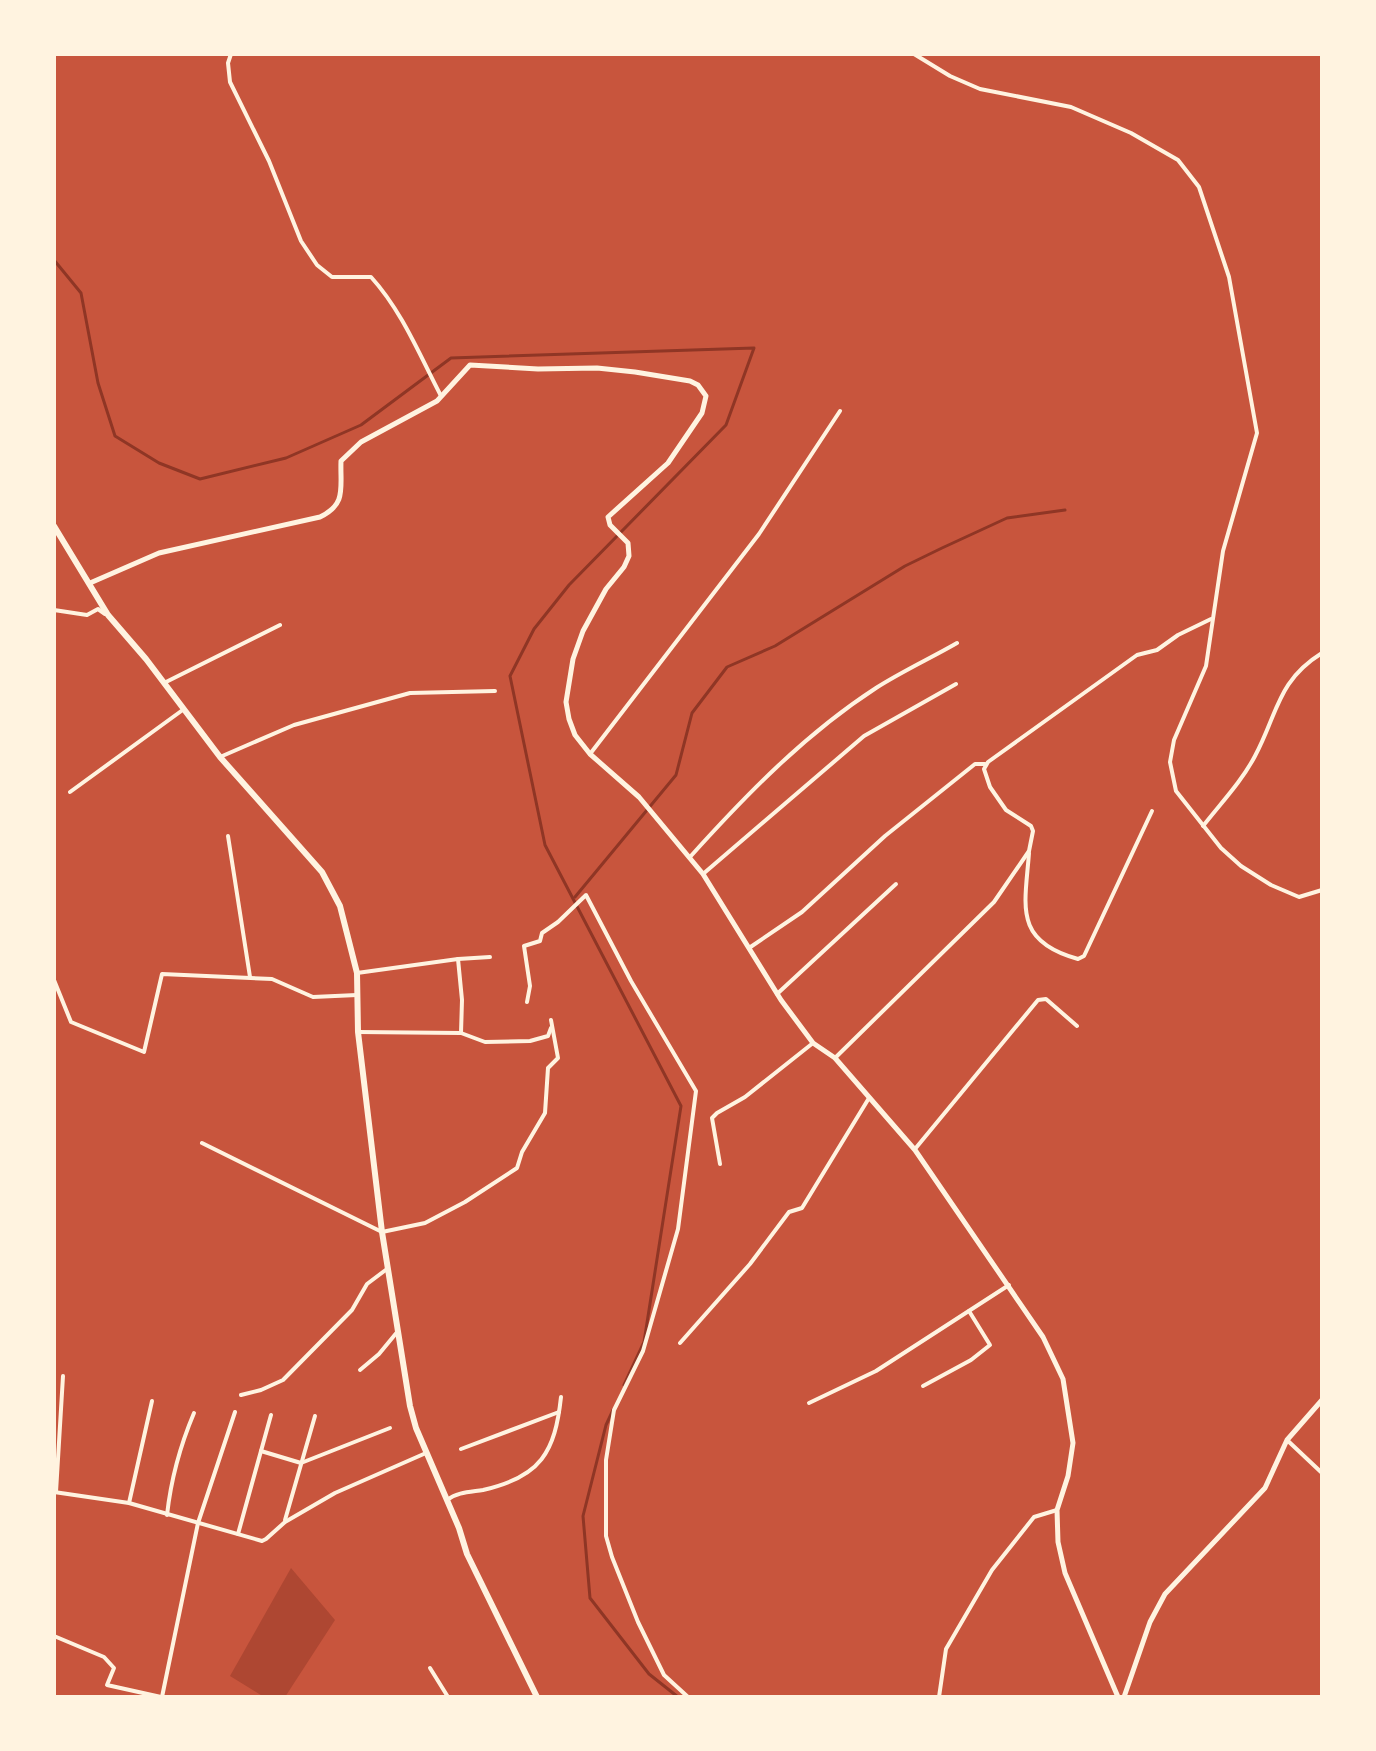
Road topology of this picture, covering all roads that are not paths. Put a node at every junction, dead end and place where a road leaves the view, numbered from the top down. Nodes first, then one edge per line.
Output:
1 (231, 54) edge
2 (914, 54) edge
3 (441, 396) junction
4 (840, 411) dead end
5 (54, 526) edge
6 (90, 583) junction
7 (54, 610) edge
8 (108, 615) junction
9 (1211, 619) junction
10 (280, 625) dead end
11 (957, 643) dead end
12 (1322, 653) edge
13 (164, 683) junction
14 (956, 684) dead end
15 (495, 691) dead end
16 (184, 709) junction
17 (590, 754) junction
18 (220, 757) junction
19 (987, 764) junction
20 (70, 792) dead end
21 (1152, 811) dead end
22 (1203, 826) junction
23 (228, 836) dead end
24 (1029, 851) junction
25 (690, 857) junction
26 (703, 874) junction
27 (896, 884) dead end
28 (1322, 890) edge
29 (749, 948) junction
30 (490, 957) dead end
31 (458, 959) junction
32 (357, 973) junction
33 (250, 977) junction
34 (54, 980) edge
35 (777, 994) junction
36 (357, 995) junction
37 (527, 1002) dead end
38 (1077, 1026) dead end
39 (358, 1032) junction
40 (461, 1033) junction
41 (813, 1043) junction
42 (835, 1058) junction
43 (869, 1098) junction
44 (202, 1143) dead end
45 (915, 1150) junction
46 (720, 1164) dead end
47 (382, 1232) junction
48 (389, 1268) junction
49 (1009, 1285) junction
50 (969, 1311) junction
51 (399, 1330) junction
52 (680, 1343) dead end
53 (360, 1370) dead end
54 (63, 1376) dead end
55 (923, 1386) dead end
56 (241, 1395) dead end
57 (561, 1397) dead end
58 (1322, 1400) edge
59 (152, 1401) dead end
60 (809, 1403) dead end
61 (235, 1412) dead end
62 (559, 1412) junction
63 (194, 1413) dead end
64 (271, 1415) dead end
65 (315, 1416) dead end
66 (390, 1428) dead end
67 (1287, 1440) junction
68 (461, 1449) dead end
69 (261, 1451) junction
70 (426, 1453) junction
71 (301, 1463) junction
72 (1322, 1473) edge
73 (55, 1492) edge
74 (447, 1500) junction
75 (129, 1503) junction
76 (1057, 1510) junction
77 (167, 1515) junction
78 (285, 1522) junction
79 (198, 1523) junction
80 (238, 1534) junction
81 (54, 1636) edge
82 (430, 1668) dead end
83 (161, 1697) edge
84 (448, 1697) edge
85 (537, 1697) edge
86 (688, 1697) edge
87 (939, 1697) edge
88 (1118, 1697) edge
89 (1124, 1697) edge

1 - 3 street
2 - 9 street
3 - 6 street
3 - 17 street
4 - 17 street
5 - 6 main road
6 - 8 main road
7 - 8 street
8 - 13 main road
9 - 19 street
9 - 22 street
10 - 13 street
11 - 25 street
12 - 22 street
13 - 16 main road
14 - 26 street
15 - 18 street
16 - 18 main road
16 - 20 street
17 - 25 street
18 - 32 main road
19 - 24 street
19 - 29 street
21 - 24 street
22 - 28 street
23 - 33 street
24 - 42 street
25 - 26 street
26 - 29 street
27 - 35 street
29 - 35 street
30 - 31 street
31 - 32 street
31 - 40 street
32 - 36 main road
33 - 34 street
33 - 36 street
35 - 41 street
36 - 39 main road
37 - 86 street
38 - 45 street
39 - 40 street
39 - 47 main road
40 - 47 street
41 - 42 street
41 - 46 street
42 - 43 street
43 - 45 street
43 - 52 street
44 - 47 street
45 - 49 street
47 - 48 main road
48 - 51 main road
48 - 56 street
49 - 50 street
49 - 76 street
50 - 55 street
50 - 60 street
51 - 53 street
51 - 70 main road
54 - 73 street
57 - 62 street
58 - 67 street
59 - 75 street
61 - 79 street
62 - 68 street
62 - 74 street
63 - 77 street
64 - 69 street
65 - 71 street
66 - 71 street
67 - 72 street
67 - 89 street
69 - 71 street
69 - 80 street
70 - 74 main road
70 - 78 street
71 - 78 street
73 - 75 street
74 - 85 main road
75 - 77 street
76 - 87 street
76 - 88 street
77 - 79 street
78 - 80 street
79 - 80 street
79 - 83 street
81 - 83 street
82 - 84 street

